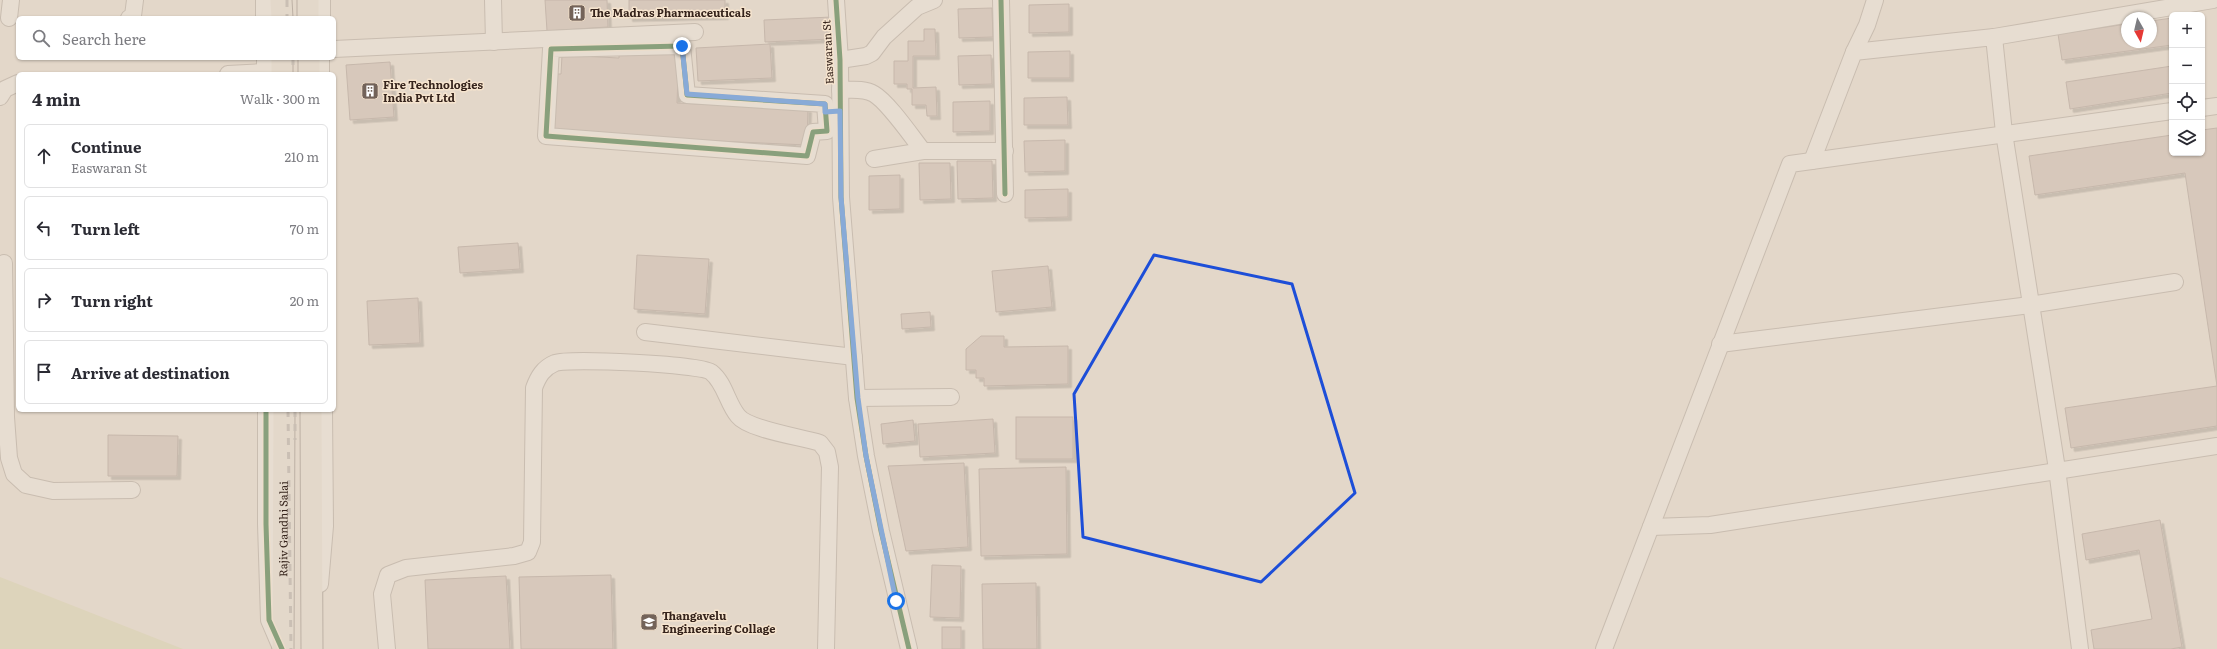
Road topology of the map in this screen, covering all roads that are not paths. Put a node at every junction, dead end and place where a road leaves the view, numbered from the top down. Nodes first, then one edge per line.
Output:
1 (11, 0) edge
2 (135, 0) edge
3 (264, 0) edge
4 (281, 0) edge
5 (308, 0) edge
6 (322, 0) edge
7 (493, 0) edge
8 (836, 0) edge
9 (934, 0) edge
10 (1001, 0) edge
11 (1875, 0) edge
12 (2213, 0) edge
13 (133, 16) edge
14 (264, 16) edge
15 (282, 16) edge
16 (308, 16) edge
17 (322, 16) edge
18 (9, 18) edge
19 (695, 32) dead end
20 (1994, 38) junction
21 (494, 42) junction
22 (336, 49) edge
23 (1854, 52) junction
24 (280, 60) edge
25 (309, 60) edge
26 (321, 60) edge
27 (840, 60) junction
28 (269, 70) edge
29 (248, 72) edge
30 (309, 72) edge
31 (321, 72) edge
32 (16, 84) edge
33 (840, 90) junction
34 (0, 97) edge
35 (2217, 106) edge
36 (2205, 108) edge
37 (2169, 111) edge
38 (833, 112) junction
39 (2004, 133) junction
40 (922, 151) junction
41 (1005, 152) junction
42 (874, 159) dead end
43 (1812, 160) junction
44 (1005, 194) dead end
45 (7, 262) edge
46 (2175, 282) dead end
47 (2030, 305) junction
48 (646, 332) dead end
49 (1720, 344) junction
50 (854, 357) junction
51 (951, 397) dead end
52 (858, 398) junction
53 (266, 412) edge
54 (284, 412) edge
55 (311, 412) edge
56 (324, 412) edge
57 (2217, 446) edge
58 (2057, 469) junction
59 (132, 490) dead end
60 (1651, 527) junction
61 (283, 649) edge
62 (312, 649) edge
63 (315, 649) edge
64 (387, 649) edge
65 (826, 649) edge
66 (909, 649) edge
67 (1604, 649) edge
68 (2080, 649) edge

1 - 18 street
2 - 13 street
3 - 14 street
4 - 15 main road
5 - 16 main road
6 - 17 street
7 - 21 street
8 - 27 street, Easwaran St
9 - 27 street
10 - 41 street
11 - 23 street
12 - 20 street
19 - 21 street
20 - 23 street
20 - 39 street
21 - 22 street
23 - 43 street
24 - 28 main road
25 - 30 main road
26 - 31 street
27 - 33 street, Easwaran St
28 - 29 street
32 - 34 street
33 - 38 street, Easwaran St
33 - 40 street
35 - 36 street
37 - 39 street
38 - 38 street
38 - 50 street, Easwaran St
39 - 43 street
39 - 47 street
40 - 41 street
40 - 42 street
41 - 44 street
43 - 49 street
45 - 59 street
46 - 47 street
47 - 49 street
47 - 58 street
48 - 50 street
49 - 60 street
50 - 52 street, Easwaran St
51 - 52 street
52 - 66 street, Easwaran St
53 - 61 street
54 - 61 main road, Rajiv Gandhi Salai
55 - 62 main road
56 - 63 street
57 - 58 street
58 - 60 street
58 - 68 street
60 - 67 street
64 - 65 street

